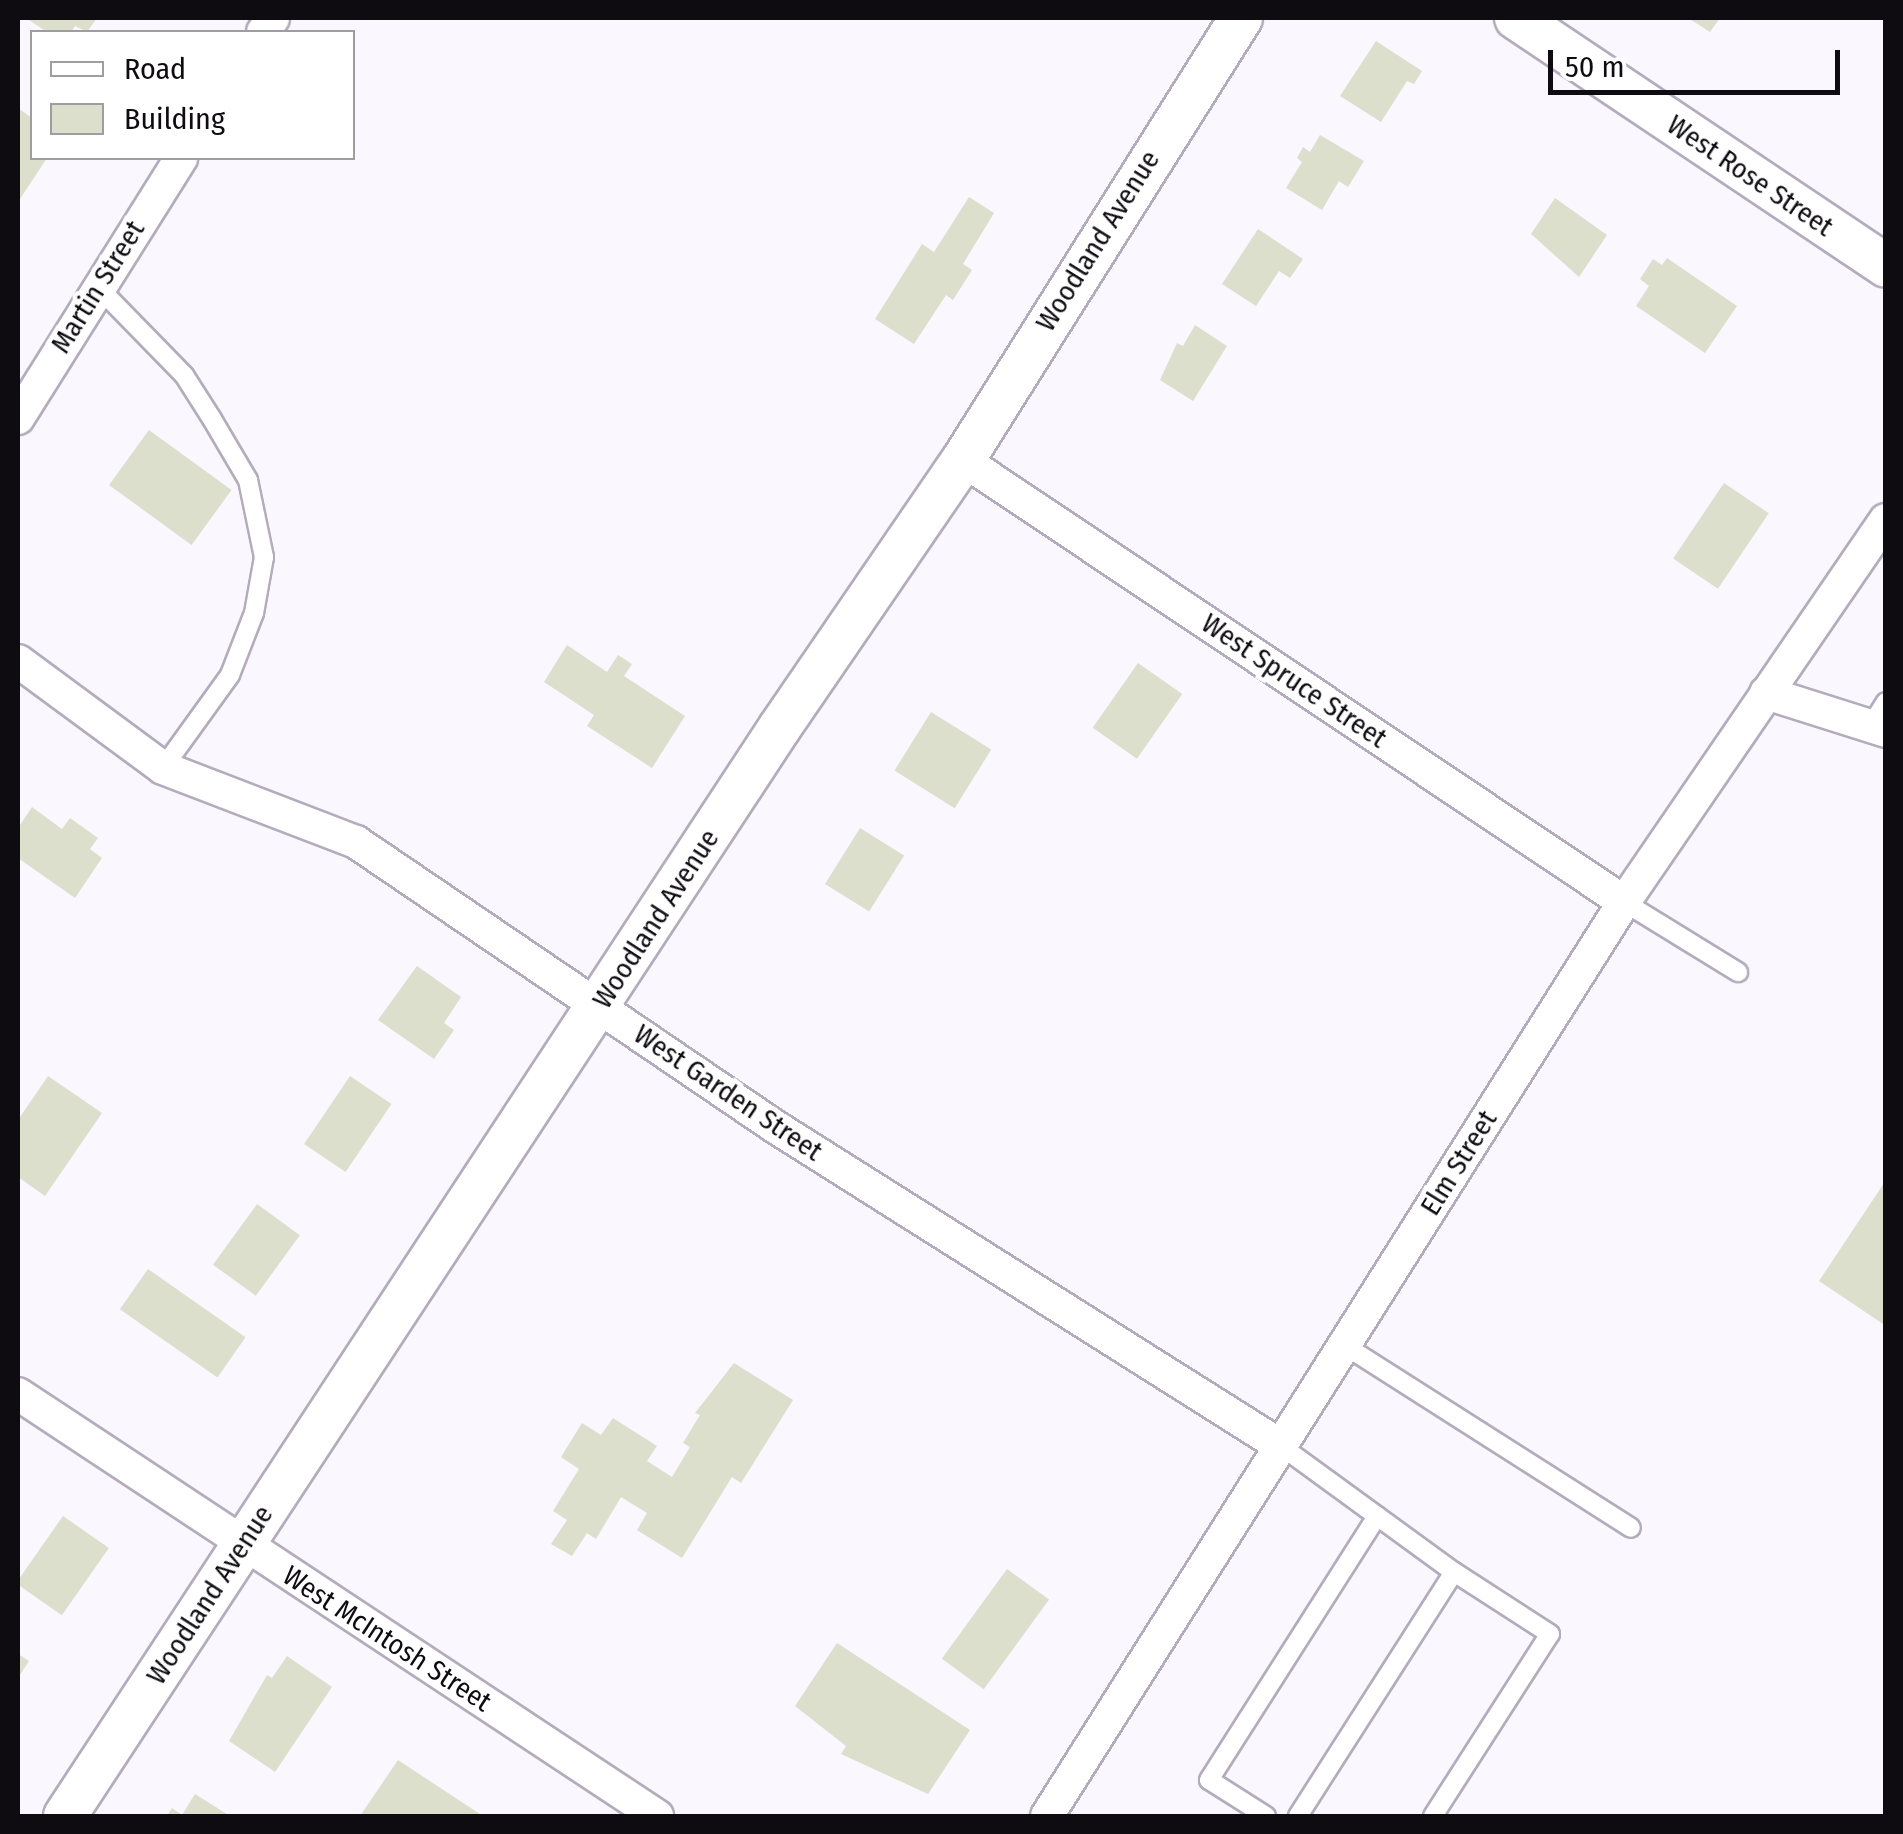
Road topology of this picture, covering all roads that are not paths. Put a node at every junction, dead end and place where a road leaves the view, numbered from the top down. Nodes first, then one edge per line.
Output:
1 (1241, 18) edge
2 (1516, 18) edge
3 (180, 160) edge
4 (1886, 266) edge
5 (98, 287) junction
6 (18, 418) edge
7 (964, 460) junction
8 (1886, 520) edge
9 (18, 660) edge
10 (1766, 694) junction
11 (1881, 719) edge
12 (163, 768) junction
13 (1624, 902) junction
14 (1738, 972) dead end
15 (599, 1007) junction
16 (1344, 1345) junction
17 (18, 1394) edge
18 (1280, 1446) junction
19 (1377, 1516) junction
20 (1631, 1528) dead end
21 (243, 1544) junction
22 (1454, 1572) junction
23 (1054, 1814) edge
24 (65, 1816) edge
25 (657, 1816) edge
26 (1266, 1816) edge
27 (1298, 1816) edge
28 (1434, 1816) edge

1 - 7 street, Woodland Avenue
2 - 4 street, West Rose Street
3 - 5 street, Martin Street
5 - 6 street, Martin Street
5 - 12 lane
7 - 13 street, West Spruce Street
7 - 15 street, Woodland Avenue
8 - 10 street, Elm Street
9 - 12 street, West Garden Street
10 - 11 street
10 - 13 street, Elm Street
12 - 15 street, West Garden Street
13 - 14 lane
13 - 16 street, Elm Street
15 - 18 street, West Garden Street
15 - 21 street, Woodland Avenue
16 - 18 street, Elm Street
16 - 20 lane
17 - 21 street, West McIntosh Street
18 - 19 lane
18 - 23 street, Elm Street
19 - 22 lane
19 - 26 lane
21 - 24 street, Woodland Avenue
21 - 25 street, West McIntosh Street
22 - 27 lane
22 - 28 lane

